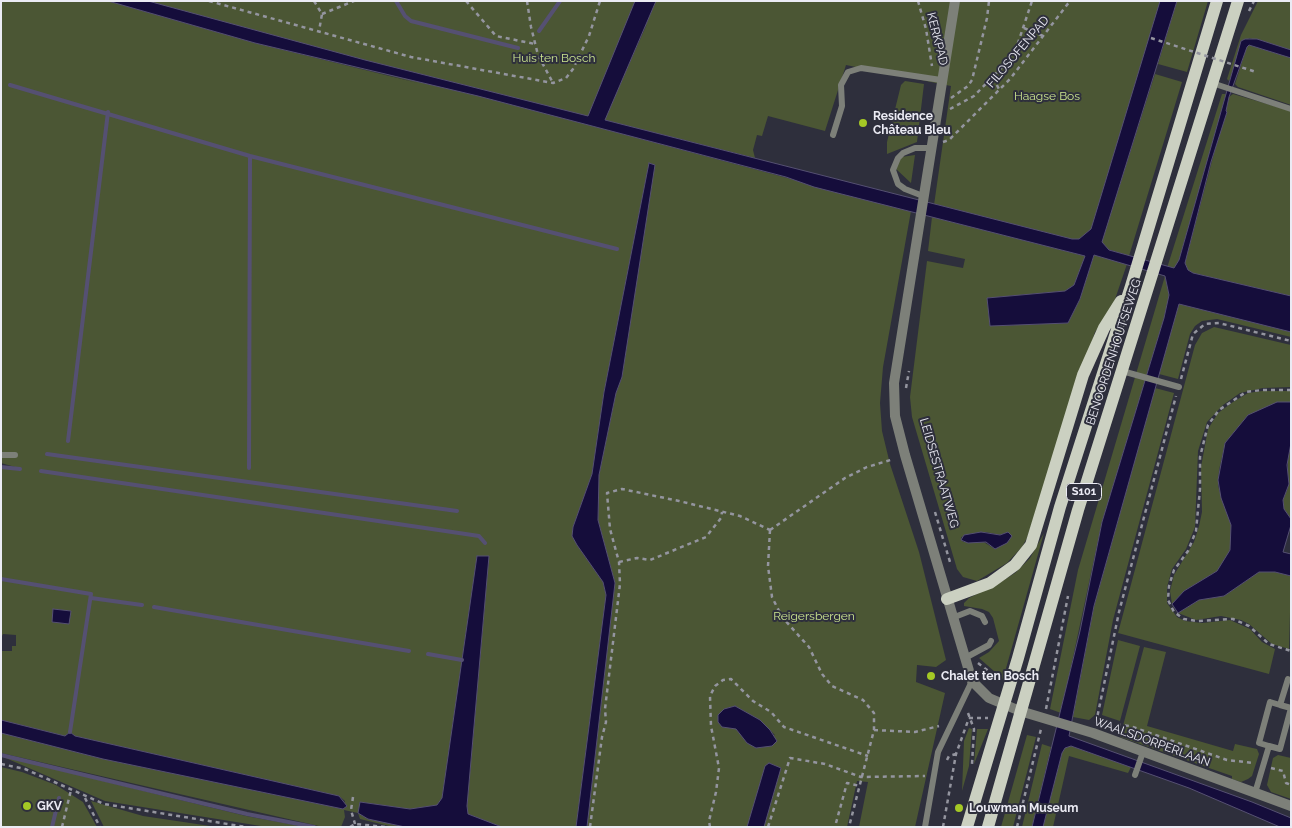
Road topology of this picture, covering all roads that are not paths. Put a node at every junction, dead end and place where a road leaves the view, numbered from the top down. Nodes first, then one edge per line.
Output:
1 (955, 1) edge
2 (1217, 1) edge
3 (1238, 1) edge
4 (940, 80) junction
5 (1211, 83) junction
6 (1291, 109) edge
7 (833, 135) dead end
8 (930, 148) junction
9 (923, 196) junction
10 (1130, 286) junction
11 (1122, 371) junction
12 (1179, 387) road end
13 (1, 455) edge
14 (15, 455) dead end
15 (947, 599) junction
16 (952, 618) junction
17 (985, 622) dead end
18 (991, 640) dead end
19 (965, 658) junction
20 (1288, 679) dead end
21 (972, 681) junction
22 (1004, 704) junction
23 (1280, 705) junction
24 (1291, 708) edge
25 (1020, 711) junction
26 (1269, 746) junction
27 (1142, 754) junction
28 (1135, 773) dead end
29 (1255, 793) junction
30 (1291, 806) edge
31 (924, 827) edge
32 (967, 827) edge
33 (988, 827) edge

1 - 4 street
2 - 10 main road, BENOORDENHOUTSEWEG / S101
3 - 5 main road, BENOORDENHOUTSEWEG / S101
4 - 7 lane
4 - 8 street
5 - 6 lane
5 - 11 main road, BENOORDENHOUTSEWEG / S101
8 - 9 street
8 - 9 lane
9 - 15 street
10 - 15 main road
10 - 22 main road, BENOORDENHOUTSEWEG / S101
11 - 12 lane
11 - 25 main road, BENOORDENHOUTSEWEG / S101
13 - 14 lane
15 - 16 street
16 - 17 lane
16 - 19 street
18 - 19 lane
19 - 21 street
20 - 23 lane
21 - 22 street
21 - 31 lane
22 - 25 street, WAALSDORPERLAAN
22 - 32 main road, S101
23 - 24 lane
23 - 26 lane
24 - 26 lane
25 - 27 street, WAALSDORPERLAAN
25 - 33 main road, S101
26 - 29 lane
27 - 28 lane
27 - 29 street, WAALSDORPERLAAN
29 - 30 street, WAALSDORPERLAAN

